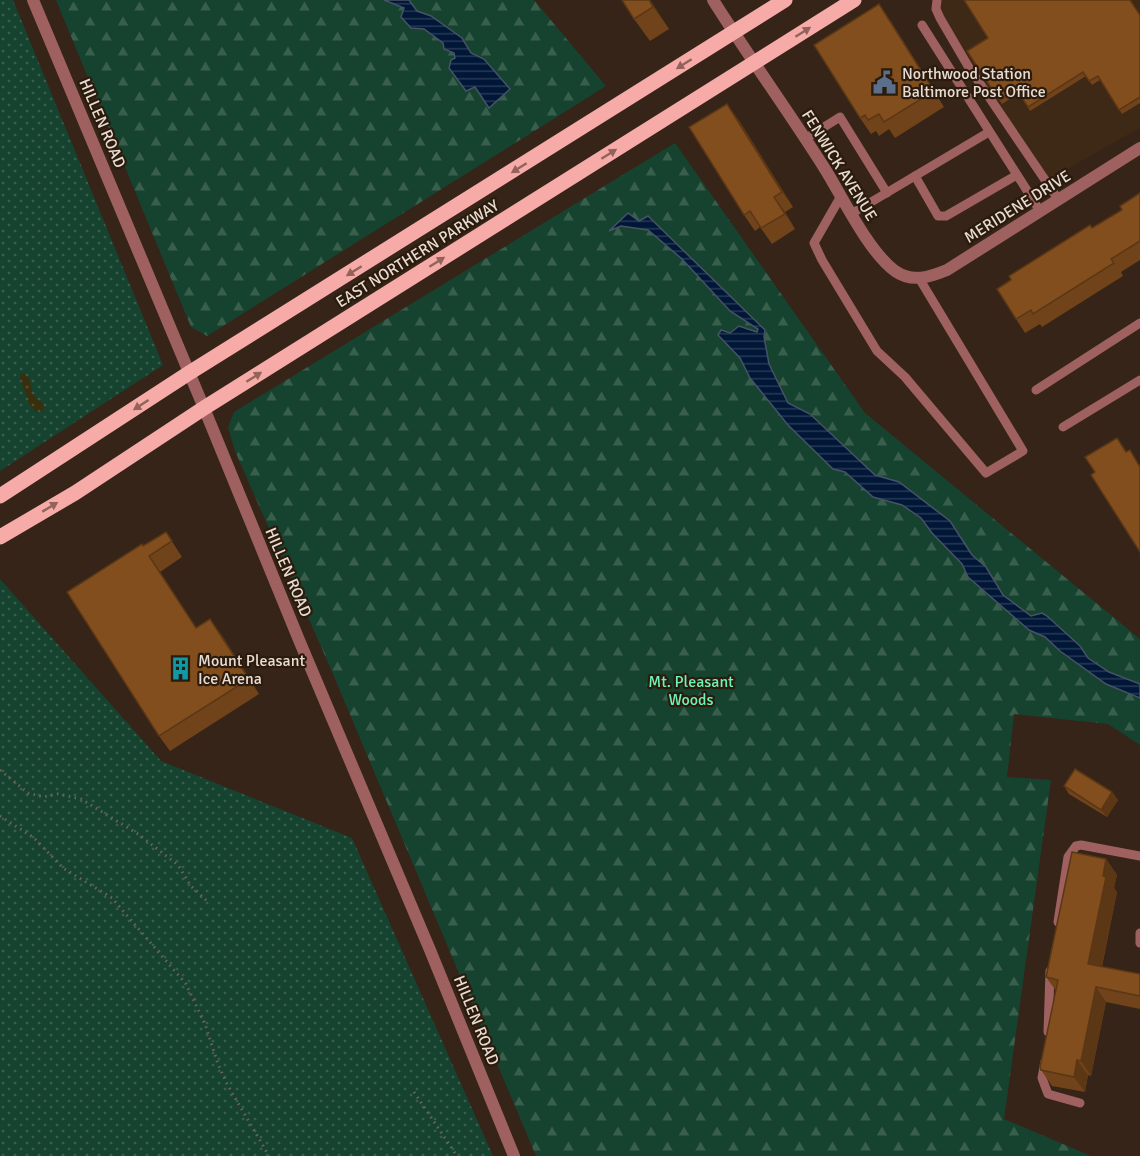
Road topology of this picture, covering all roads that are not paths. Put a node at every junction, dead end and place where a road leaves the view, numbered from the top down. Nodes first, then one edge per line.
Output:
1 (33, 0) edge
2 (713, 0) edge
3 (785, 0) edge
4 (854, 0) edge
5 (937, 0) edge
6 (922, 25) dead end
7 (734, 33) junction
8 (754, 63) junction
9 (989, 132) junction
10 (805, 139) junction
11 (1140, 148) edge
12 (915, 176) junction
13 (1017, 176) junction
14 (886, 193) junction
15 (841, 196) junction
16 (1058, 199) junction
17 (1040, 211) junction
18 (851, 214) junction
19 (913, 277) junction
20 (1140, 323) edge
21 (189, 373) junction
22 (1140, 380) edge
23 (1036, 390) dead end
24 (204, 408) junction
25 (1063, 427) dead end
26 (0, 496) edge
27 (0, 537) edge
28 (1140, 856) edge
29 (1140, 933) edge
30 (1056, 935) edge
31 (1140, 943) edge
32 (1052, 957) edge
33 (1047, 1041) edge
34 (1046, 1052) edge
35 (1080, 1103) dead end
36 (514, 1156) edge

1 - 21 street, HILLEN ROAD
2 - 7 street, FENWICK AVENUE
3 - 7 main road, EAST NORTHERN PARKWAY
8 -> 4 main road, EAST NORTHERN PARKWAY
5 - 16 lane
6 - 9 lane
7 - 8 street, FENWICK AVENUE
7 -> 21 main road, EAST NORTHERN PARKWAY
8 - 10 street, FENWICK AVENUE
24 -> 8 main road, EAST NORTHERN PARKWAY
9 - 12 lane
9 - 13 lane
10 - 14 lane
10 - 15 street, FENWICK AVENUE
11 - 16 street, MERIDENE DRIVE
12 - 13 lane
12 - 14 lane
13 - 17 lane
14 - 18 lane
15 - 18 street, FENWICK AVENUE
15 - 19 lane
16 - 17 street, MERIDENE DRIVE
17 - 19 street, MERIDENE DRIVE
18 - 19 street, FENWICK AVENUE
20 - 23 lane
21 - 24 street, HILLEN ROAD
21 -> 26 main road, EAST NORTHERN PARKWAY
22 - 25 lane
27 -> 24 main road, EAST NORTHERN PARKWAY
24 - 36 street, HILLEN ROAD
28 - 30 lane
29 - 31 lane
32 - 33 lane
34 - 35 lane

